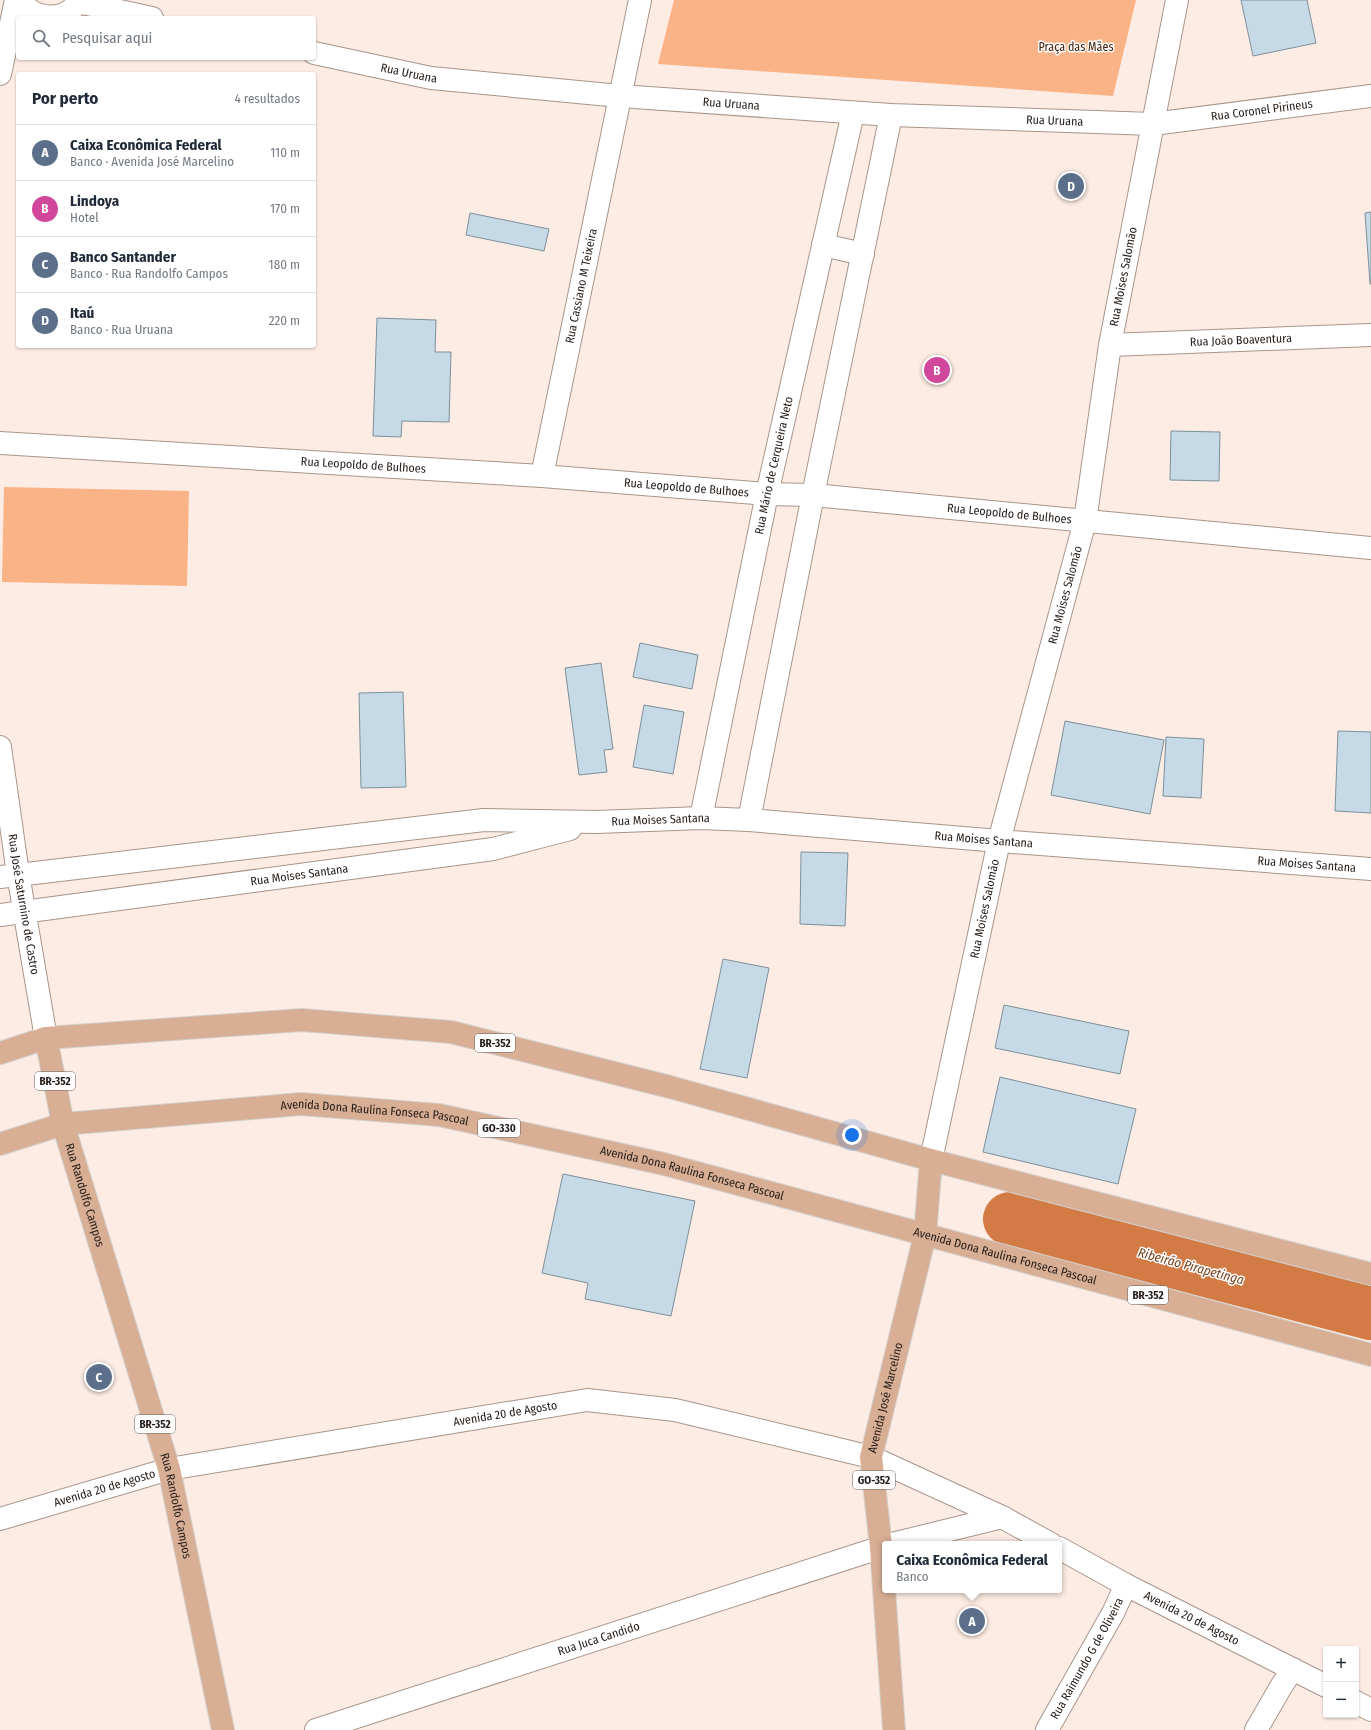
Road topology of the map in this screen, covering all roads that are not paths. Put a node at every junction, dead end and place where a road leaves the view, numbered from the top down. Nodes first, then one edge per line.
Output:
1 (16, 0) edge
2 (21, 0) edge
3 (640, 0) edge
4 (1177, 0) edge
5 (78, 1) edge
6 (42, 16) edge
7 (57, 16) edge
8 (143, 16) edge
9 (316, 53) edge
10 (16, 56) edge
11 (0, 74) edge
12 (620, 96) junction
13 (1371, 96) edge
14 (853, 113) junction
15 (891, 115) junction
16 (1153, 124) junction
17 (823, 245) junction
18 (862, 254) junction
19 (1371, 335) edge
20 (1110, 345) junction
21 (0, 443) edge
22 (542, 476) junction
23 (767, 494) junction
24 (813, 495) junction
25 (1085, 521) junction
26 (1371, 548) edge
27 (0, 747) edge
28 (701, 818) junction
29 (749, 820) junction
30 (597, 822) junction
31 (998, 841) junction
32 (1371, 869) edge
33 (9, 875) edge
34 (25, 911) junction
35 (0, 915) edge
36 (46, 1038) junction
37 (0, 1053) edge
38 (63, 1124) junction
39 (0, 1144) edge
40 (931, 1160) junction
41 (925, 1235) junction
42 (1371, 1274) edge
43 (1371, 1356) edge
44 (871, 1457) junction
45 (169, 1469) junction
46 (1002, 1517) junction
47 (0, 1519) edge
48 (885, 1541) edge
49 (906, 1541) edge
50 (1046, 1541) edge
51 (882, 1547) edge
52 (1062, 1550) edge
53 (1126, 1585) junction
54 (888, 1593) edge
55 (1294, 1669) junction
56 (1323, 1684) edge
57 (1359, 1704) edge
58 (1371, 1710) edge
59 (223, 1730) edge
60 (316, 1730) edge
61 (894, 1730) edge
62 (1047, 1730) edge
63 (1256, 1730) edge

1 - 11 street
2 - 6 street
3 - 12 street, Rua Cassiano M Teixeira
4 - 16 street, Rua Moises Salomão
5 - 7 street
5 - 8 street
9 - 12 street, Rua Uruana
10 - 11 street
12 - 14 street, Rua Uruana
12 - 22 street, Rua Cassiano M Teixeira
13 - 16 street, Rua Coronel Pirineus
14 - 15 street, Rua Uruana
14 - 17 street, Rua Mário de Cerqueira Neto
15 - 16 street, Rua Uruana
15 - 18 street
16 - 20 street, Rua Moises Salomão
17 - 18 street
17 - 23 street, Rua Mário de Cerqueira Neto
18 - 24 street
19 - 20 street, Rua João Boaventura
20 - 25 street, Rua Moises Salomão
21 - 22 street, Rua Leopoldo de Bulhoes
22 - 23 street, Rua Leopoldo de Bulhoes
23 - 24 street, Rua Leopoldo de Bulhoes
23 - 28 street, Rua Mário de Cerqueira Neto
24 - 25 street, Rua Leopoldo de Bulhoes
24 - 29 street
25 - 26 street, Rua Leopoldo de Bulhoes
25 - 31 street, Rua Moises Salomão
27 - 33 street, Rua José Saturnino de Castro
28 - 29 street, Rua Moises Santana
28 - 30 street, Rua Moises Santana
29 - 31 street, Rua Moises Santana
30 - 33 street, Rua Moises Santana
30 - 34 street, Rua Moises Santana
31 - 32 street, Rua Moises Santana
31 - 40 street, Rua Moises Salomão
33 - 34 street, Rua José Saturnino de Castro
34 - 35 street, Rua Moises Santana
34 - 36 street, Rua José Saturnino de Castro
36 - 37 main road
36 - 38 main road, BR-352
36 - 40 main road, BR-352
38 - 39 main road, Avenida Dona Raulina Fonseca Pascoal
38 - 41 main road, Avenida Dona Raulina Fonseca Pascoal / GO-330
38 - 45 main road, Rua Randolfo Campos / BR-352
40 - 41 main road, Avenida José Marcelino
40 - 42 main road, BR-352
41 - 43 main road, Avenida Dona Raulina Fonseca Pascoal / BR-352
41 - 44 main road, Avenida José Marcelino / GO-352
44 - 45 street, Avenida 20 de Agosto
44 - 46 street, Avenida 20 de Agosto
44 - 48 main road, Avenida José Marcelino / GO-352
45 - 47 street, Avenida 20 de Agosto
45 - 59 main road, Rua Randolfo Campos / BR-352
46 - 49 street
46 - 50 street, Avenida 20 de Agosto
51 - 60 street, Rua Juca Candido
52 - 53 street, Avenida 20 de Agosto
53 - 55 street, Avenida 20 de Agosto
53 - 62 street, Rua Raimundo G de Oliveira
54 - 61 main road, Avenida José Marcelino / GO-352
55 - 56 street, Avenida 20 de Agosto
55 - 63 street
57 - 58 street

